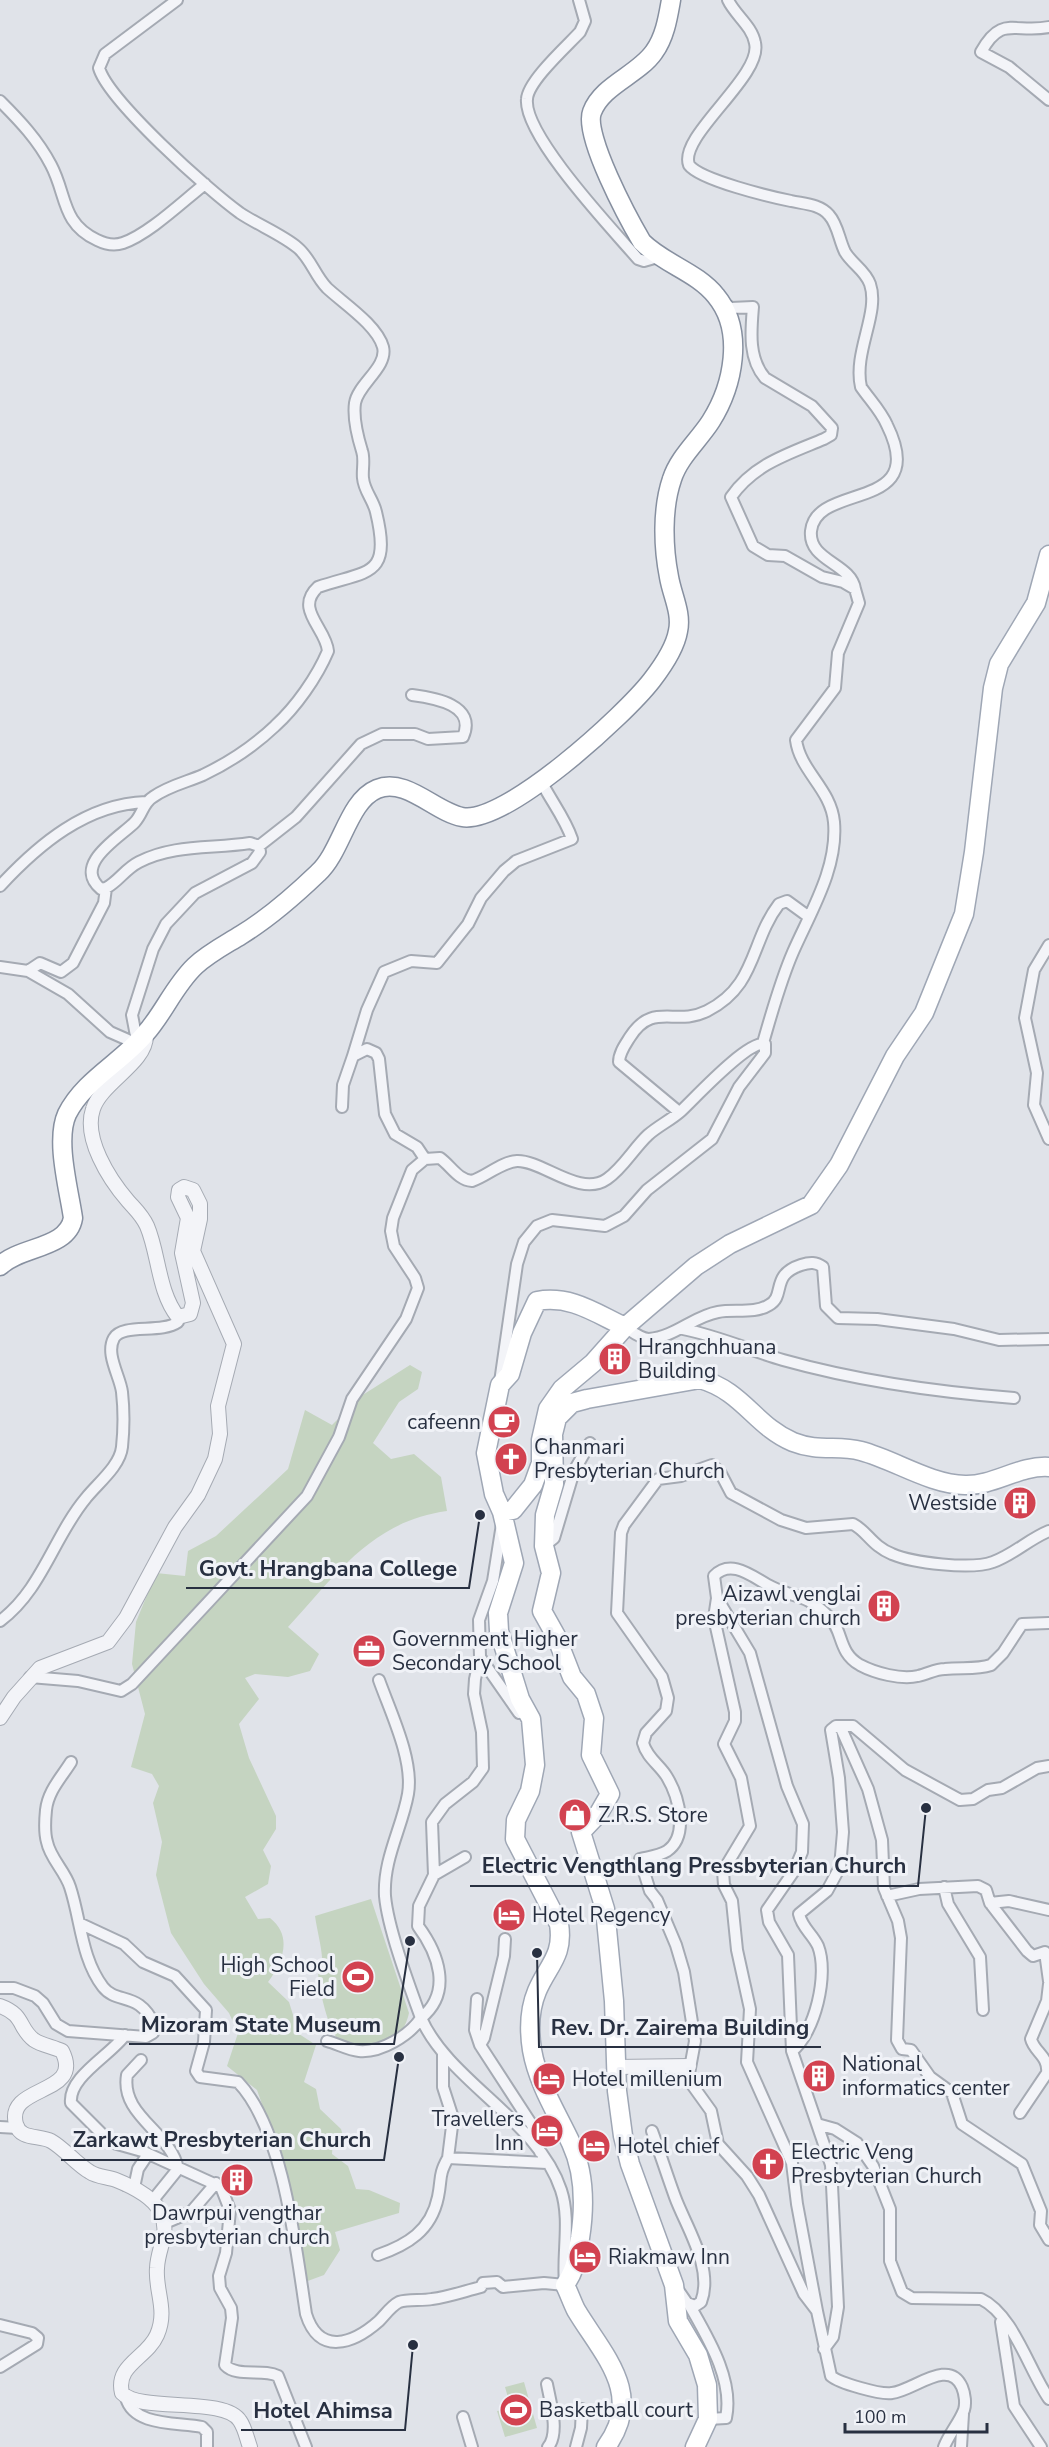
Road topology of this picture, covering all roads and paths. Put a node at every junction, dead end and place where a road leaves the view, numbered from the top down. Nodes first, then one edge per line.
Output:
1 (177, 0) edge
2 (579, 0) edge
3 (671, 0) edge
4 (728, 0) edge
5 (1049, 27) edge
6 (1049, 100) edge
7 (0, 101) edge
8 (205, 184) junction
9 (658, 257) junction
10 (718, 299) junction
11 (1049, 555) edge
12 (855, 589) junction
13 (412, 695) dead end
14 (542, 781) junction
15 (146, 802) junction
16 (259, 846) junction
17 (0, 886) edge
18 (106, 888) junction
19 (809, 917) junction
20 (1049, 945) edge
21 (0, 967) edge
22 (28, 971) junction
23 (139, 1040) junction
24 (763, 1043) junction
25 (353, 1056) junction
26 (342, 1107) dead end
27 (679, 1112) junction
28 (1049, 1140) edge
29 (425, 1159) junction
30 (0, 1266) edge
31 (177, 1317) junction
32 (625, 1327) junction
33 (682, 1329) junction
34 (1049, 1340) edge
35 (500, 1385) junction
36 (1014, 1398) dead end
37 (590, 1443) dead end
38 (1049, 1467) edge
39 (503, 1515) junction
40 (1049, 1531) edge
41 (544, 1546) junction
42 (717, 1598) junction
43 (0, 1621) edge
44 (1049, 1623) edge
45 (480, 1657) junction
46 (30, 1677) junction
47 (379, 1680) dead end
48 (528, 1714) junction
49 (0, 1718) edge
50 (840, 1726) junction
51 (71, 1762) dead end
52 (1049, 1766) edge
53 (465, 1857) dead end
54 (434, 1875) junction
55 (944, 1887) junction
56 (887, 1896) junction
57 (990, 1903) junction
58 (1049, 1910) edge
59 (79, 1923) junction
60 (505, 1939) dead end
61 (1049, 1982) edge
62 (0, 1988) edge
63 (477, 1999) dead end
64 (0, 2006) edge
65 (983, 2010) dead end
66 (421, 2018) junction
67 (125, 2035) junction
68 (327, 2041) dead end
69 (480, 2045) junction
70 (792, 2051) junction
71 (442, 2054) junction
72 (141, 2060) dead end
73 (689, 2066) junction
74 (616, 2067) junction
75 (1020, 2113) dead end
76 (817, 2124) junction
77 (0, 2127) edge
78 (18, 2128) junction
79 (652, 2131) dead end
80 (540, 2153) junction
81 (148, 2154) junction
82 (448, 2158) junction
83 (547, 2163) junction
84 (178, 2169) junction
85 (216, 2183) junction
86 (125, 2185) junction
87 (153, 2200) junction
88 (165, 2223) junction
89 (1045, 2223) edge
90 (1049, 2240) edge
91 (378, 2255) dead end
92 (674, 2284) junction
93 (565, 2285) junction
94 (690, 2306) junction
95 (817, 2311) junction
96 (1000, 2317) junction
97 (0, 2325) edge
98 (824, 2349) junction
99 (0, 2367) edge
100 (547, 2385) dead end
101 (126, 2398) junction
102 (1049, 2399) edge
103 (582, 2409) dead end
104 (963, 2412) junction
105 (463, 2418) dead end
106 (708, 2419) junction
107 (553, 2446) edge
108 (207, 2447) edge
109 (250, 2447) edge
110 (306, 2447) edge
111 (472, 2447) edge
112 (576, 2447) edge
113 (606, 2447) edge
114 (696, 2447) edge
115 (944, 2447) edge
116 (961, 2447) edge
117 (1041, 2447) edge

1 - 8 street
2 - 9 street
3 - 9 main road
4 - 12 street
5 - 6 street
7 - 8 street
8 - 15 street
9 - 10 main road
10 - 12 street
10 - 14 main road
11 - 32 main road
12 - 19 street
13 - 16 street
14 - 23 main road
14 - 25 street
15 - 17 street
15 - 18 street
16 - 18 street
16 - 23 street
18 - 22 street
19 - 24 street
19 - 27 street
20 - 28 street
21 - 22 street
22 - 23 street
23 - 30 main road
23 - 31 street
24 - 27 street
24 - 35 street
25 - 26 street
25 - 29 street
27 - 29 street
29 - 46 street
31 - 43 street
31 - 46 street
32 - 33 street
32 - 35 main road
32 - 39 main road
33 - 34 street
33 - 36 street
35 - 39 main road
37 - 41 street
38 - 41 main road
39 - 45 street
39 - 48 main road
40 - 73 street
41 - 74 main road
42 - 44 street
42 - 70 street
42 - 95 street
45 - 48 street
45 - 54 street
46 - 49 street
47 - 66 street
48 - 93 main road
50 - 52 street
50 - 56 street
50 - 70 street
51 - 59 street
53 - 54 street
54 - 66 street
55 - 56 street
55 - 57 street
55 - 65 street
56 - 89 street
57 - 58 street
57 - 61 street
59 - 67 street
59 - 93 street
60 - 69 street
61 - 75 street
62 - 67 street
63 - 69 street
64 - 78 street
66 - 68 street
66 - 71 street
67 - 81 street
69 - 80 street
70 - 76 street
71 - 80 street
71 - 82 street
72 - 84 street
73 - 74 street
73 - 95 street
74 - 92 main road
76 - 96 street
76 - 98 street
77 - 78 street
78 - 86 street
79 - 94 street
80 - 83 street
81 - 84 street
81 - 86 street
82 - 83 street
82 - 91 street
83 - 93 street
84 - 85 street
84 - 87 street
85 - 88 street
85 - 110 street
86 - 87 street
87 - 88 street
88 - 101 street
89 - 90 street
92 - 94 street
92 - 106 main road
93 - 113 main road
94 - 106 street
95 - 98 street
96 - 102 street
96 - 117 street
97 - 99 street
98 - 104 street
100 - 107 street
101 - 108 street
101 - 109 street
103 - 112 street
104 - 115 street
104 - 116 street
105 - 111 street
106 - 114 main road

